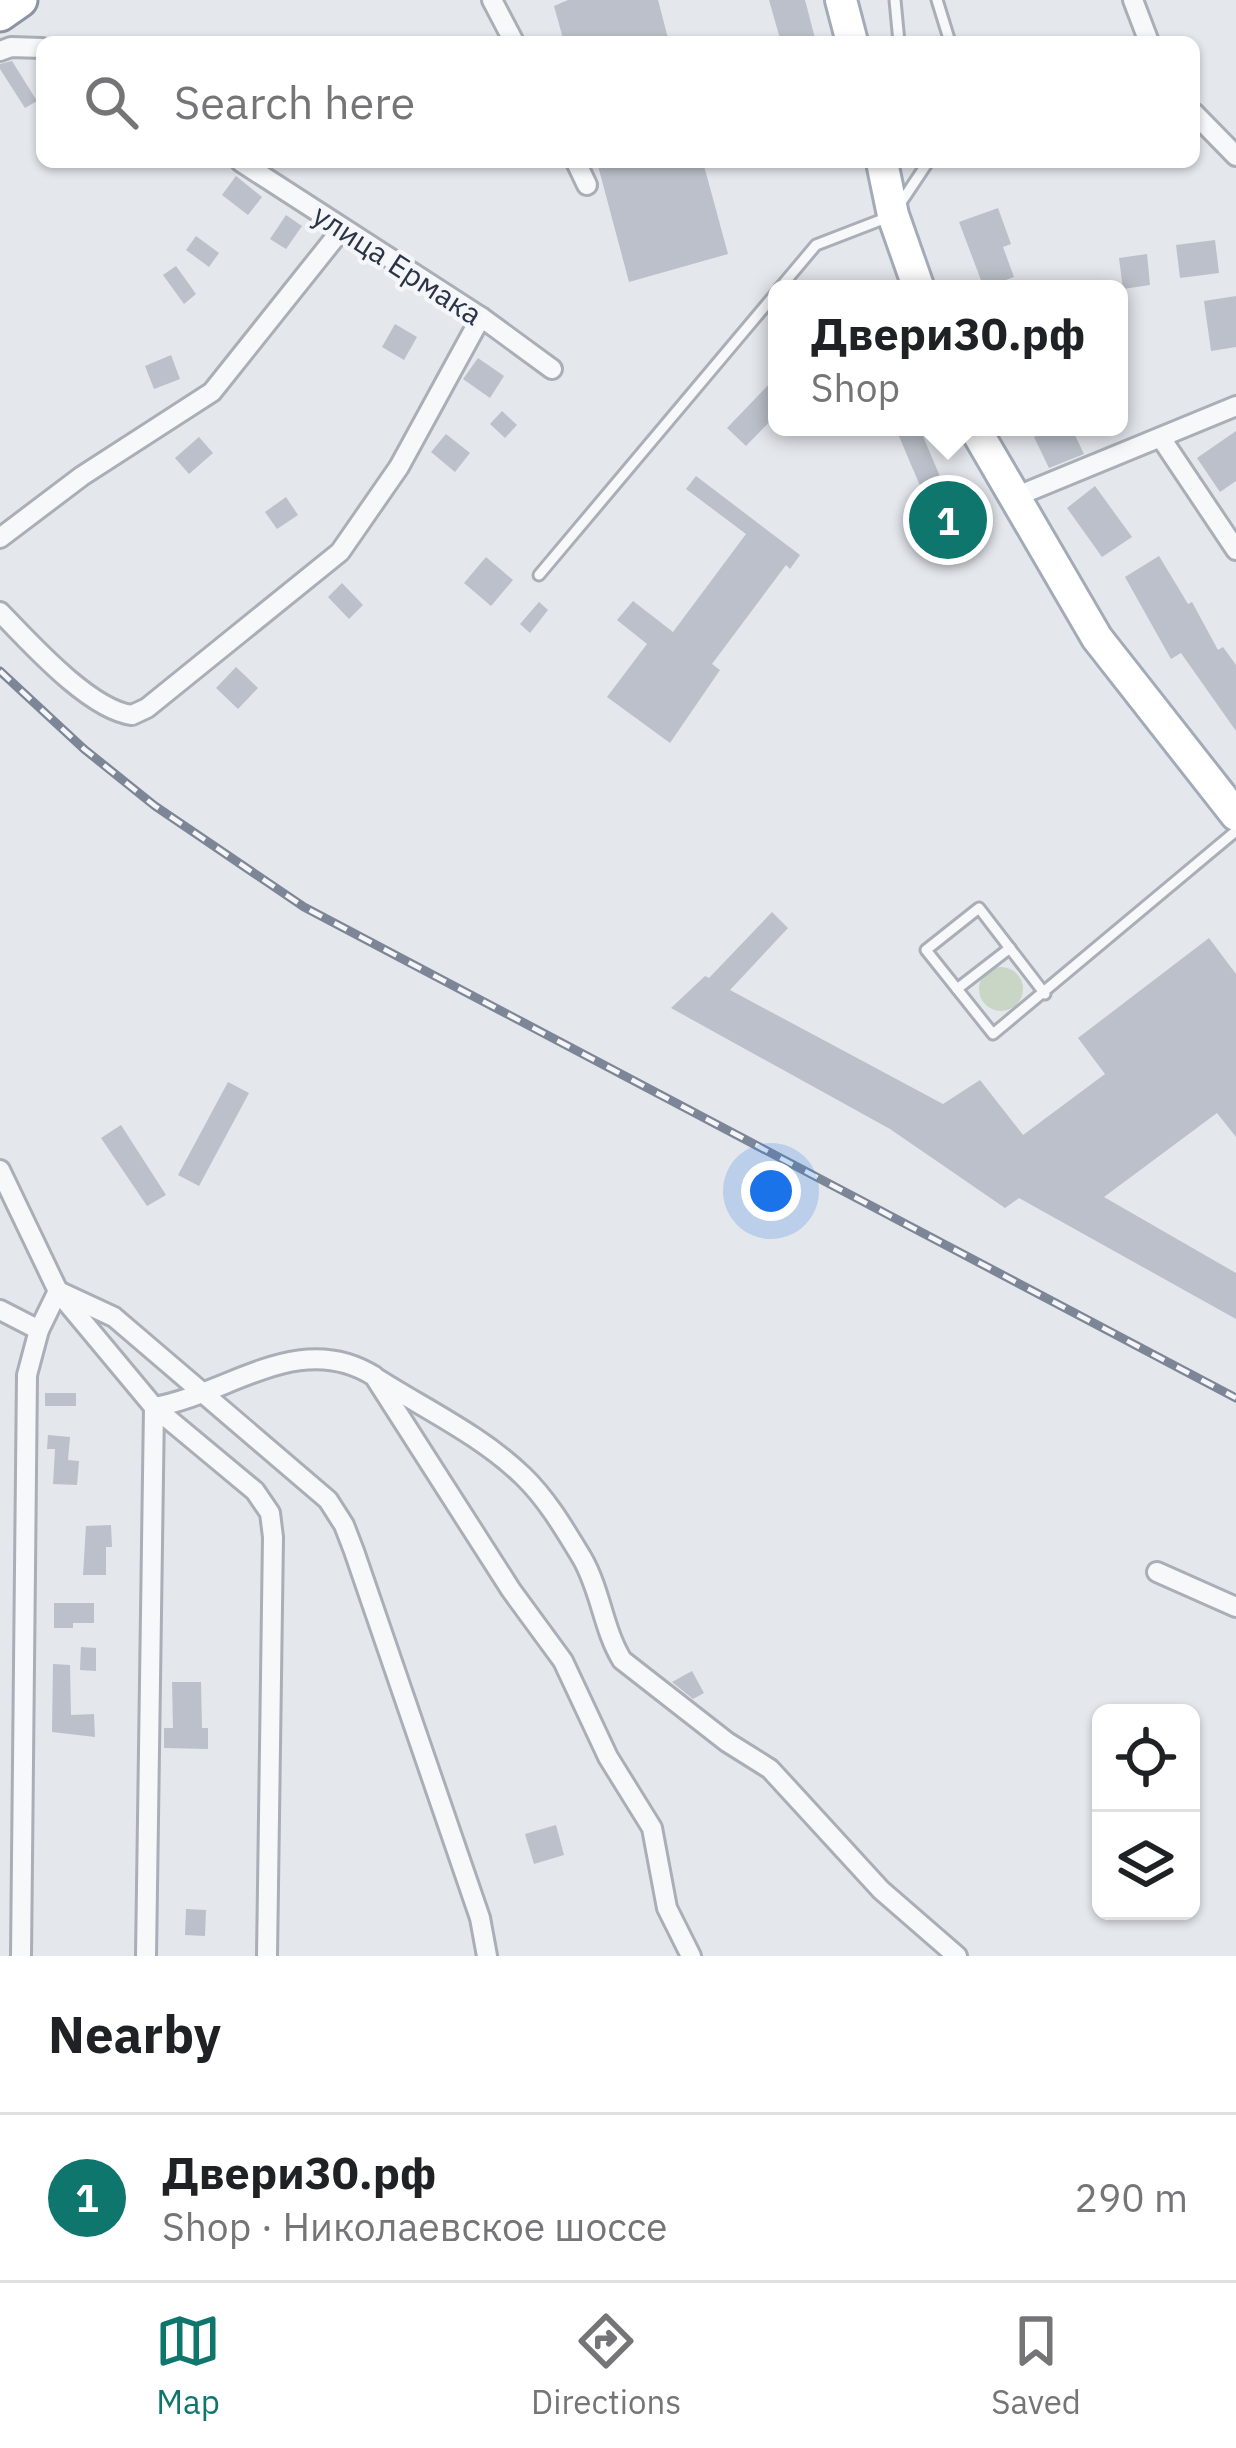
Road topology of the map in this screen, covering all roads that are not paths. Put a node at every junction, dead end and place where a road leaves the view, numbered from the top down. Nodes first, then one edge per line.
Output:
1 (20, 0) edge
2 (492, 0) edge
3 (841, 0) edge
4 (895, 0) edge
5 (938, 0) edge
6 (1133, 0) edge
7 (0, 14) edge
8 (511, 36) edge
9 (850, 36) edge
10 (898, 36) edge
11 (948, 36) edge
12 (1147, 36) edge
13 (36, 48) edge
14 (0, 51) edge
15 (1200, 119) edge
16 (1236, 156) edge
17 (251, 168) edge
18 (579, 168) edge
19 (886, 168) edge
20 (924, 168) edge
21 (587, 185) dead end
22 (893, 215) junction
23 (342, 229) junction
24 (786, 280) edge
25 (916, 280) edge
26 (768, 302) edge
27 (481, 317) junction
28 (553, 369) dead end
29 (1236, 406) edge
30 (979, 436) edge
31 (1161, 439) junction
32 (1015, 496) junction
33 (0, 538) edge
34 (1236, 550) edge
35 (538, 575) dead end
36 (0, 612) edge
37 (1236, 814) edge
38 (1236, 830) edge
39 (1010, 948) junction
40 (957, 989) junction
41 (1046, 994) junction
42 (0, 1170) edge
43 (58, 1291) junction
44 (0, 1310) edge
45 (39, 1330) junction
46 (374, 1376) junction
47 (204, 1395) junction
48 (154, 1407) junction
49 (1157, 1572) dead end
50 (1236, 1607) edge
51 (21, 1956) edge
52 (146, 1956) edge
53 (267, 1956) edge
54 (487, 1956) edge
55 (691, 1956) edge
56 (957, 1956) edge

1 - 7 highway
2 - 8 street
3 - 9 main road
4 - 10 lane
5 - 11 lane
6 - 12 street
13 - 14 street
15 - 16 street
17 - 23 street, улица Ермака
18 - 21 street
19 - 22 main road
20 - 22 lane
22 - 24 lane
22 - 25 main road
23 - 27 street, улица Ермака
23 - 33 street
26 - 35 lane
27 - 28 street, улица Ермака
27 - 36 street
29 - 31 street
30 - 32 main road
31 - 32 street
31 - 34 street
32 - 37 main road
38 - 41 lane
39 - 40 lane
39 - 40 lane
39 - 41 lane
40 - 41 lane
42 - 43 street
43 - 45 street
43 - 47 street
43 - 48 street
44 - 45 street
45 - 51 street
46 - 47 street
46 - 55 street
46 - 56 street
47 - 48 street
47 - 54 street
48 - 52 street
48 - 53 street
49 - 50 street

